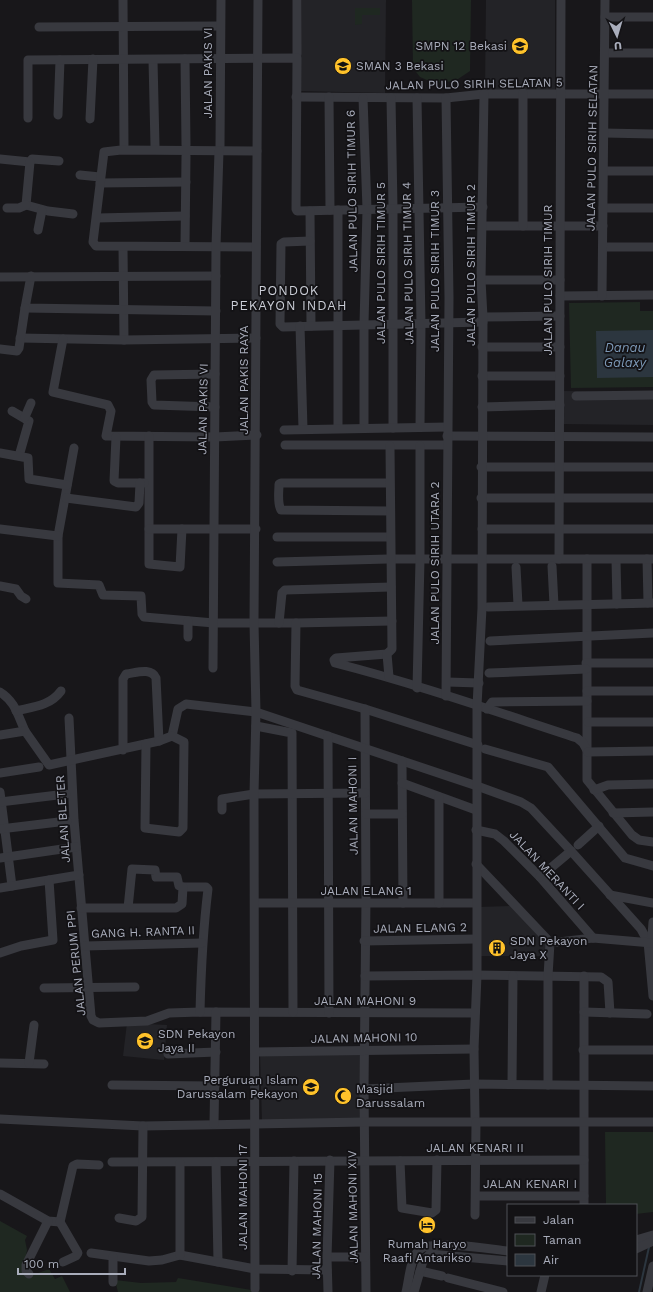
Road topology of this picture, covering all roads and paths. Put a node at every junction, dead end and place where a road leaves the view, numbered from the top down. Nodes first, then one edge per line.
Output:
1 (123, 0) edge
2 (221, 0) edge
3 (258, 0) edge
4 (297, 0) edge
5 (561, 0) edge
6 (605, 0) edge
7 (605, 17) junction
8 (653, 17) edge
9 (217, 26) dead end
10 (39, 27) dead end
11 (124, 28) junction
12 (605, 53) junction
13 (653, 53) edge
14 (297, 54) dead end
15 (221, 58) junction
16 (93, 59) junction
17 (185, 59) junction
18 (258, 59) junction
19 (60, 60) junction
20 (124, 60) junction
21 (153, 60) junction
22 (484, 94) junction
23 (523, 94) junction
24 (560, 94) junction
25 (604, 94) junction
26 (653, 94) edge
27 (296, 97) junction
28 (329, 97) junction
29 (363, 98) junction
30 (391, 98) junction
31 (418, 98) junction
32 (446, 98) junction
33 (58, 115) dead end
34 (28, 118) dead end
35 (90, 119) dead end
36 (604, 133) junction
37 (653, 134) edge
38 (124, 145) dead end
39 (186, 145) dead end
40 (155, 146) dead end
41 (220, 149) junction
42 (257, 151) junction
43 (186, 156) dead end
44 (0, 159) edge
45 (58, 161) dead end
46 (30, 162) junction
47 (604, 171) junction
48 (653, 171) edge
49 (80, 175) dead end
50 (100, 180) junction
51 (186, 182) junction
52 (26, 205) junction
53 (483, 207) junction
54 (7, 208) dead end
55 (393, 208) junction
56 (420, 208) junction
57 (447, 208) junction
58 (603, 208) junction
59 (653, 208) edge
60 (367, 209) junction
61 (42, 210) junction
62 (334, 210) junction
63 (310, 211) junction
64 (73, 214) dead end
65 (185, 216) junction
66 (97, 218) junction
67 (483, 226) junction
68 (523, 226) junction
69 (560, 226) junction
70 (603, 226) junction
71 (38, 230) dead end
72 (310, 241) junction
73 (185, 246) junction
74 (256, 246) junction
75 (123, 247) junction
76 (216, 247) junction
77 (603, 247) junction
78 (653, 247) edge
79 (30, 276) junction
80 (124, 276) junction
81 (216, 276) junction
82 (0, 277) edge
83 (481, 280) junction
84 (560, 280) junction
85 (653, 295) edge
86 (560, 296) junction
87 (602, 296) junction
88 (26, 308) junction
89 (124, 309) junction
90 (216, 311) junction
91 (560, 316) junction
92 (483, 319) junction
93 (448, 323) junction
94 (364, 324) junction
95 (421, 324) junction
96 (338, 325) junction
97 (393, 325) junction
98 (300, 326) junction
99 (311, 326) junction
100 (20, 338) junction
101 (256, 338) junction
102 (63, 339) junction
103 (216, 339) junction
104 (124, 340) junction
105 (560, 346) junction
106 (482, 347) junction
107 (0, 349) edge
108 (215, 374) junction
109 (482, 376) junction
110 (560, 376) junction
111 (653, 395) edge
112 (576, 396) dead end
113 (31, 402) dead end
114 (560, 405) junction
115 (215, 407) junction
116 (482, 407) junction
117 (12, 411) dead end
118 (25, 417) junction
119 (420, 427) junction
120 (338, 428) junction
121 (364, 428) junction
122 (393, 428) junction
123 (303, 429) junction
124 (284, 430) dead end
125 (257, 435) junction
126 (149, 436) junction
127 (447, 436) junction
128 (481, 436) junction
129 (116, 437) junction
130 (215, 437) junction
131 (560, 437) junction
132 (653, 437) edge
133 (285, 445) dead end
134 (390, 446) junction
135 (420, 446) junction
136 (74, 448) dead end
137 (0, 452) edge
138 (19, 456) junction
139 (481, 467) junction
140 (560, 467) junction
141 (653, 467) edge
142 (140, 483) junction
143 (150, 483) junction
144 (390, 483) junction
145 (67, 485) junction
146 (560, 497) junction
147 (66, 498) junction
148 (481, 498) junction
149 (653, 498) edge
150 (390, 511) junction
151 (0, 529) edge
152 (149, 529) junction
153 (182, 529) junction
154 (213, 529) junction
155 (256, 529) junction
156 (482, 529) junction
157 (559, 529) junction
158 (653, 529) edge
159 (58, 536) junction
160 (277, 537) dead end
161 (390, 537) junction
162 (391, 559) junction
163 (448, 559) junction
164 (482, 559) junction
165 (559, 559) junction
166 (587, 559) junction
167 (650, 559) edge
168 (420, 560) junction
169 (616, 560) junction
170 (277, 562) dead end
171 (552, 566) dead end
172 (516, 567) dead end
173 (0, 586) edge
174 (392, 588) junction
175 (26, 599) dead end
176 (650, 603) edge
177 (554, 604) junction
178 (587, 604) junction
179 (617, 604) junction
180 (518, 605) junction
181 (488, 607) dead end
182 (188, 621) junction
183 (392, 621) junction
184 (214, 623) junction
185 (254, 623) junction
186 (279, 623) junction
187 (296, 623) junction
188 (653, 633) edge
189 (586, 636) junction
190 (188, 637) dead end
191 (490, 641) dead end
192 (387, 654) junction
193 (653, 663) edge
194 (586, 666) junction
195 (213, 668) dead end
196 (489, 673) dead end
197 (389, 677) junction
198 (447, 682) junction
199 (479, 683) junction
200 (417, 688) junction
201 (61, 691) dead end
202 (653, 691) edge
203 (0, 692) edge
204 (446, 696) junction
205 (587, 696) junction
206 (476, 706) junction
207 (365, 708) junction
208 (487, 709) junction
209 (16, 711) junction
210 (256, 712) junction
211 (69, 718) dead end
212 (588, 722) junction
213 (653, 722) edge
214 (256, 726) junction
215 (25, 731) junction
216 (0, 735) edge
217 (172, 736) junction
218 (328, 736) junction
219 (159, 741) junction
220 (146, 744) junction
221 (482, 747) junction
222 (365, 749) junction
223 (123, 750) junction
224 (653, 751) edge
225 (588, 752) junction
226 (71, 761) junction
227 (402, 761) junction
228 (42, 765) junction
229 (0, 773) edge
230 (402, 783) junction
231 (653, 784) edge
232 (477, 786) junction
233 (594, 790) junction
234 (0, 792) edge
235 (365, 793) junction
236 (66, 794) dead end
237 (254, 794) junction
238 (292, 794) junction
239 (329, 794) junction
240 (440, 798) junction
241 (1, 802) edge
242 (222, 810) dead end
243 (476, 810) junction
244 (653, 812) edge
245 (613, 813) junction
246 (366, 814) junction
247 (402, 814) junction
248 (67, 820) dead end
249 (599, 826) junction
250 (2, 829) edge
251 (476, 830) junction
252 (653, 842) edge
253 (76, 847) junction
254 (574, 848) junction
255 (4, 857) edge
256 (476, 864) junction
257 (653, 866) edge
258 (80, 875) junction
259 (540, 878) junction
260 (49, 880) junction
261 (12, 886) junction
262 (183, 887) junction
263 (0, 888) edge
264 (610, 894) junction
265 (255, 903) junction
266 (293, 903) junction
267 (330, 903) junction
268 (366, 903) junction
269 (403, 903) junction
270 (439, 903) junction
271 (476, 903) junction
272 (653, 903) edge
273 (81, 908) junction
274 (128, 908) junction
275 (653, 922) edge
276 (593, 938) junction
277 (476, 939) junction
278 (547, 939) dead end
279 (651, 940) edge
280 (364, 941) junction
281 (202, 943) junction
282 (85, 946) junction
283 (0, 953) edge
284 (477, 975) junction
285 (365, 976) junction
286 (512, 976) junction
287 (548, 976) junction
288 (584, 976) junction
289 (652, 985) edge
290 (134, 987) dead end
291 (44, 988) dead end
292 (89, 988) junction
293 (653, 996) edge
294 (200, 1012) junction
295 (216, 1012) junction
296 (255, 1012) junction
297 (293, 1012) junction
298 (584, 1012) junction
299 (330, 1013) junction
300 (365, 1013) junction
301 (476, 1013) junction
302 (610, 1013) junction
303 (647, 1014) dead end
304 (34, 1025) dead end
305 (364, 1049) junction
306 (474, 1049) junction
307 (583, 1050) junction
308 (653, 1050) edge
309 (216, 1052) junction
310 (255, 1052) junction
311 (168, 1054) dead end
312 (29, 1062) junction
313 (0, 1063) edge
314 (44, 1064) dead end
315 (474, 1084) junction
316 (512, 1084) junction
317 (548, 1084) junction
318 (112, 1085) dead end
319 (585, 1085) junction
320 (215, 1086) junction
321 (653, 1086) edge
322 (364, 1089) junction
323 (0, 1119) edge
324 (476, 1119) junction
325 (364, 1122) junction
326 (584, 1122) junction
327 (653, 1122) edge
328 (214, 1124) junction
329 (255, 1124) junction
330 (143, 1126) junction
331 (330, 1160) junction
332 (365, 1160) junction
333 (437, 1160) junction
334 (476, 1160) junction
335 (584, 1160) junction
336 (255, 1161) junction
337 (294, 1161) junction
338 (400, 1161) junction
339 (112, 1162) dead end
340 (216, 1162) junction
341 (143, 1163) junction
342 (180, 1163) junction
343 (99, 1165) dead end
344 (0, 1194) edge
345 (476, 1196) junction
346 (584, 1200) edge
347 (475, 1215) dead end
348 (119, 1218) dead end
349 (48, 1220) junction
350 (60, 1222) junction
351 (492, 1249) junction
352 (507, 1251) edge
353 (91, 1253) dead end
354 (180, 1255) junction
355 (113, 1257) junction
356 (327, 1257) junction
357 (365, 1257) junction
358 (490, 1259) junction
359 (507, 1261) edge
360 (64, 1262) dead end
361 (218, 1262) junction
362 (653, 1266) edge
363 (255, 1270) junction
364 (292, 1270) junction
365 (328, 1270) junction
366 (420, 1271) junction
367 (30, 1274) dead end
368 (545, 1276) edge
369 (113, 1282) dead end
370 (651, 1282) edge
371 (255, 1289) dead end
372 (498, 1291) edge
373 (328, 1292) edge
374 (366, 1292) edge
375 (406, 1292) edge
376 (414, 1292) edge
377 (541, 1292) edge
378 (647, 1292) edge

1 - 11 street
2 - 15 street, JALAN PAKIS VI
3 - 18 street, JALAN PAKIS RAYA
4 - 14 street
5 - 24 street, JALAN PULO SIRIH TIMUR
6 - 7 street, JALAN PULO SIRIH SELATAN
7 - 8 street
7 - 12 street, JALAN PULO SIRIH SELATAN
9 - 11 street
10 - 11 street
11 - 20 street
12 - 13 street
12 - 25 street, JALAN PULO SIRIH SELATAN
15 - 17 street
15 - 18 street
15 - 41 street, JALAN PAKIS VI
16 - 19 street
16 - 20 street
16 - 35 street
17 - 21 street
17 - 39 street
18 - 27 street
18 - 42 street, JALAN PAKIS RAYA
19 - 33 street
19 - 34 street
20 - 21 street
20 - 38 street
21 - 40 street
22 - 23 street, JALAN PULO SIRIH SELATAN 5
22 - 32 street, JALAN PULO SIRIH SELATAN 5
22 - 53 street, JALAN PULO SIRIH TIMUR 2
23 - 24 street, JALAN PULO SIRIH SELATAN 5
23 - 68 street
24 - 25 street, JALAN PULO SIRIH SELATAN 5
24 - 69 street, JALAN PULO SIRIH TIMUR
25 - 26 street, JALAN PULO SIRIH SELATAN 5
25 - 36 street, JALAN PULO SIRIH SELATAN
27 - 28 street, JALAN PULO SIRIH SELATAN 5
27 - 63 street
28 - 29 street, JALAN PULO SIRIH SELATAN 5
28 - 62 street
29 - 30 street, JALAN PULO SIRIH SELATAN 5
29 - 60 street, JALAN PULO SIRIH TIMUR 6
30 - 31 street, JALAN PULO SIRIH SELATAN 5
30 - 55 street, JALAN PULO SIRIH TIMUR 5
31 - 32 street, JALAN PULO SIRIH SELATAN 5
31 - 56 street, JALAN PULO SIRIH TIMUR 4
32 - 57 street, JALAN PULO SIRIH TIMUR 3
36 - 37 street
36 - 47 street, JALAN PULO SIRIH SELATAN
41 - 42 street
41 - 50 street
41 - 76 street, JALAN PAKIS VI
42 - 74 street, JALAN PAKIS RAYA
43 - 51 street
44 - 46 street
45 - 46 street
46 - 52 street
47 - 48 street
47 - 58 street, JALAN PULO SIRIH SELATAN
49 - 50 street
50 - 51 street
50 - 66 street
51 - 65 street
52 - 54 street
52 - 61 street
53 - 57 street
53 - 67 street, JALAN PULO SIRIH TIMUR 2
55 - 56 street
55 - 60 street
55 - 97 street, JALAN PULO SIRIH TIMUR 5
56 - 57 street
56 - 95 street, JALAN PULO SIRIH TIMUR 4
57 - 93 street, JALAN PULO SIRIH TIMUR 3
58 - 59 street
58 - 70 street, JALAN PULO SIRIH SELATAN
60 - 62 street
60 - 94 street, JALAN PULO SIRIH TIMUR 6
61 - 64 street
61 - 71 street
62 - 63 street
62 - 96 street
63 - 72 street
65 - 66 street
65 - 73 street
66 - 75 street
67 - 68 street
67 - 83 street, JALAN PULO SIRIH TIMUR 2
68 - 69 street
69 - 70 street
69 - 84 street, JALAN PULO SIRIH TIMUR
70 - 77 street, JALAN PULO SIRIH SELATAN
72 - 98 street
72 - 99 street
73 - 75 street
73 - 76 street
74 - 76 street
74 - 101 street, JALAN PAKIS RAYA
75 - 80 street
76 - 81 street, JALAN PAKIS VI
77 - 78 street
77 - 87 street, JALAN PULO SIRIH SELATAN
79 - 80 street
79 - 82 street
79 - 88 street
80 - 81 street
80 - 89 street
81 - 90 street, JALAN PAKIS VI
83 - 84 street
83 - 92 street, JALAN PULO SIRIH TIMUR 2
84 - 86 street, JALAN PULO SIRIH TIMUR
85 - 87 street
86 - 87 street
86 - 91 street, JALAN PULO SIRIH TIMUR
88 - 89 street
88 - 100 street
89 - 90 street
89 - 104 street
90 - 103 street, JALAN PAKIS VI
91 - 92 street
91 - 105 street, JALAN PULO SIRIH TIMUR
92 - 93 street
92 - 106 street, JALAN PULO SIRIH TIMUR 2
93 - 95 street
93 - 127 street, JALAN PULO SIRIH TIMUR 3
94 - 96 street
94 - 97 street
94 - 121 street, JALAN PULO SIRIH TIMUR 6
95 - 97 street
95 - 119 street, JALAN PULO SIRIH TIMUR 4
96 - 99 street
96 - 120 street
97 - 122 street, JALAN PULO SIRIH TIMUR 5
98 - 99 street
98 - 123 street
100 - 102 street
100 - 107 street
101 - 103 street
101 - 125 street, JALAN PAKIS RAYA
102 - 104 street
102 - 129 street
103 - 104 street
103 - 108 street, JALAN PAKIS VI
105 - 106 street
105 - 110 street, JALAN PULO SIRIH TIMUR
106 - 109 street, JALAN PULO SIRIH TIMUR 2
108 - 115 street, JALAN PAKIS VI
108 - 115 street
109 - 110 street
109 - 116 street, JALAN PULO SIRIH TIMUR 2
110 - 114 street, JALAN PULO SIRIH TIMUR
111 - 112 street
113 - 118 street
114 - 116 street
114 - 131 street, JALAN PULO SIRIH TIMUR
115 - 130 street, JALAN PAKIS VI
116 - 128 street, JALAN PULO SIRIH TIMUR 2
117 - 118 street
118 - 138 street
119 - 122 street
119 - 127 street
120 - 121 street
120 - 123 street
121 - 122 street
123 - 124 street
125 - 130 street
125 - 155 street, JALAN PAKIS RAYA
126 - 129 street
126 - 130 street
126 - 143 street
127 - 128 street
127 - 135 street
127 - 163 street, JALAN PULO SIRIH UTARA 2
128 - 131 street
128 - 139 street, JALAN PULO SIRIH TIMUR 2
129 - 142 street
130 - 154 street, JALAN PAKIS VI
131 - 132 street
131 - 140 street, JALAN PULO SIRIH TIMUR
133 - 134 street
134 - 135 street
134 - 144 street
135 - 168 street
136 - 145 street
137 - 138 street
138 - 145 street
139 - 140 street
139 - 148 street, JALAN PULO SIRIH TIMUR 2
140 - 141 street
140 - 146 street, JALAN PULO SIRIH TIMUR
142 - 143 street
142 - 147 street
143 - 152 street
144 - 150 street
144 - 150 street
145 - 147 street
146 - 148 street
146 - 149 street
146 - 157 street, JALAN PULO SIRIH TIMUR
147 - 159 street
148 - 156 street, JALAN PULO SIRIH TIMUR 2
150 - 161 street
151 - 159 street
152 - 153 street
152 - 153 street
153 - 154 street
154 - 155 street
154 - 184 street, JALAN PAKIS VI
155 - 185 street, JALAN PAKIS RAYA
156 - 157 street
156 - 164 street, JALAN PULO SIRIH TIMUR 2
157 - 158 street
157 - 165 street, JALAN PULO SIRIH TIMUR
159 - 182 street
160 - 161 street
161 - 162 street
162 - 168 street
162 - 170 street
162 - 174 street
163 - 164 street
163 - 168 street
163 - 198 street, JALAN PULO SIRIH UTARA 2
164 - 165 street
164 - 199 street, JALAN PULO SIRIH TIMUR 2
165 - 166 street
166 - 169 street
166 - 178 street
167 - 169 street
167 - 176 street
168 - 200 street
169 - 179 street
171 - 177 street
172 - 180 street
173 - 175 street
174 - 183 street
174 - 186 street
176 - 179 street
177 - 178 street
177 - 180 street
178 - 179 street
178 - 189 street
180 - 181 street
182 - 184 street
182 - 190 street
183 - 187 street
183 - 192 street
184 - 185 street
184 - 195 street, JALAN PAKIS VI
185 - 186 street
185 - 210 street, JALAN PAKIS RAYA
186 - 187 street
187 - 207 street
188 - 189 street
189 - 191 street
189 - 194 street
192 - 197 street
192 - 197 street
193 - 194 street
194 - 196 street
194 - 205 street
197 - 200 street
198 - 199 street
198 - 204 street, JALAN PULO SIRIH UTARA 2
199 - 206 street, JALAN PULO SIRIH TIMUR 2
200 - 204 street
201 - 209 street
202 - 205 street
203 - 209 street
204 - 206 street
205 - 208 street
205 - 212 street
206 - 208 street
206 - 221 street, JALAN PULO SIRIH TIMUR 2
207 - 221 street
207 - 222 street, JALAN MAHONI I
208 - 225 street
209 - 215 street
210 - 214 street, JALAN PAKIS RAYA
210 - 217 street
210 - 218 street
211 - 226 street, JALAN BLETER
212 - 213 street
212 - 225 street
214 - 237 street, JALAN PAKIS RAYA
214 - 238 street
215 - 216 street
215 - 228 street
217 - 219 street
217 - 220 street
218 - 222 street
218 - 239 street
219 - 220 street
219 - 223 street
220 - 223 street
221 - 232 street, JALAN PULO SIRIH TIMUR 2
221 - 249 street
222 - 227 street
222 - 235 street, JALAN MAHONI I
223 - 226 street
224 - 225 street
225 - 233 street
226 - 228 street
226 - 253 street, JALAN BLETER
227 - 230 street
227 - 232 street
228 - 229 street
230 - 240 street
230 - 247 street
231 - 233 street
232 - 243 street, JALAN PULO SIRIH TIMUR 2
232 - 254 street
233 - 245 street
234 - 241 street
235 - 239 street
235 - 246 street, JALAN MAHONI I
236 - 241 street
237 - 238 street
237 - 242 street
237 - 265 street, JALAN PAKIS RAYA
238 - 239 street
238 - 266 street
239 - 267 street
240 - 243 street
240 - 270 street
241 - 250 street
243 - 251 street, JALAN PULO SIRIH TIMUR 2
244 - 245 street
245 - 252 street
246 - 247 street
246 - 268 street, JALAN MAHONI I
247 - 269 street
248 - 250 street
249 - 254 street
249 - 257 street
250 - 255 street
251 - 256 street, JALAN PULO SIRIH TIMUR 2
251 - 259 street, JALAN MERANTI I
253 - 255 street
253 - 258 street, JALAN BLETER
254 - 259 street
254 - 264 street
255 - 261 street
256 - 271 street, JALAN PULO SIRIH TIMUR 2
256 - 278 street
258 - 260 street
258 - 273 street, JALAN PERUM PPI
259 - 276 street, JALAN MERANTI I
260 - 261 street
260 - 283 street
261 - 263 street
262 - 274 street
262 - 274 street
262 - 281 street
264 - 272 street
264 - 279 street
265 - 266 street, JALAN ELANG 1
265 - 296 street, JALAN MAHONI 17
266 - 267 street, JALAN ELANG 1
266 - 297 street
267 - 268 street, JALAN ELANG 1
267 - 299 street
268 - 269 street, JALAN ELANG 1
268 - 280 street, JALAN MAHONI I
269 - 270 street, JALAN ELANG 1
270 - 271 street, JALAN ELANG 1
271 - 277 street, JALAN PULO SIRIH TIMUR 2
273 - 274 street
273 - 282 street, JALAN PERUM PPI
275 - 279 street
276 - 279 street
276 - 287 street
277 - 280 street, JALAN ELANG 2
277 - 284 street, JALAN PULO SIRIH TIMUR 2
279 - 289 street
280 - 285 street, JALAN MAHONI I
281 - 282 street, GANG H. RANTA II
281 - 294 street
282 - 292 street, JALAN PERUM PPI
284 - 285 street
284 - 286 street
284 - 301 street, JALAN PULO SIRIH TIMUR 2
285 - 300 street, JALAN MAHONI I
286 - 287 street
286 - 316 street
287 - 288 street
287 - 317 street
288 - 298 street
288 - 302 street
289 - 293 street
290 - 292 street
291 - 292 street
292 - 294 street, JALAN PERUM PPI
294 - 295 street, JALAN PERUM PPI
295 - 296 street, JALAN MAHONI 9
295 - 309 street
296 - 297 street, JALAN MAHONI 9
296 - 310 street, JALAN MAHONI 17
297 - 299 street, JALAN MAHONI 9
298 - 302 street
298 - 307 street
299 - 300 street, JALAN MAHONI 9
300 - 301 street, JALAN MAHONI 9
300 - 305 street, JALAN MAHONI XIV
301 - 306 street, JALAN PULO SIRIH TIMUR 2
302 - 303 street
304 - 312 street
305 - 306 street, JALAN MAHONI 10
305 - 310 street, JALAN MAHONI 10
305 - 322 street, JALAN MAHONI XIV
306 - 315 street, JALAN PULO SIRIH TIMUR 2
307 - 308 street
307 - 319 street
309 - 311 street
309 - 320 street
310 - 329 street, JALAN MAHONI 17
312 - 313 street
312 - 314 street
315 - 316 street
315 - 322 street
315 - 324 street, JALAN PULO SIRIH TIMUR 2
316 - 317 street
317 - 319 street
318 - 320 street
319 - 321 street
319 - 326 street
320 - 328 street
322 - 325 street, JALAN MAHONI XIV
323 - 330 street
324 - 325 street
324 - 326 street
324 - 334 street, JALAN PULO SIRIH TIMUR 2
325 - 329 street
325 - 332 street, JALAN MAHONI XIV
326 - 327 street
326 - 335 street
328 - 329 street
328 - 330 street
329 - 336 street, JALAN MAHONI 17
330 - 341 street
331 - 332 street, JALAN KENARI II
331 - 337 street, JALAN KENARI II
331 - 356 street, JALAN MAHONI 15
332 - 338 street, JALAN KENARI II
332 - 357 street, JALAN MAHONI XIV
333 - 334 street, JALAN KENARI II
333 - 338 street, JALAN KENARI II
333 - 338 street
334 - 335 street, JALAN KENARI II
334 - 345 street, JALAN PULO SIRIH TIMUR 2
335 - 346 street
336 - 337 street, JALAN KENARI II
336 - 340 street, JALAN KENARI II
336 - 363 street, JALAN MAHONI 17
337 - 364 street
339 - 341 street, JALAN KENARI II
340 - 342 street, JALAN KENARI II
340 - 361 street
341 - 342 street, JALAN KENARI II
341 - 348 street
342 - 354 street
343 - 350 street
344 - 349 street
345 - 346 street, JALAN KENARI I
345 - 347 street, JALAN PULO SIRIH TIMUR 2
349 - 350 street
349 - 367 street
350 - 360 street
351 - 352 street
351 - 358 street
351 - 375 street
353 - 355 street
354 - 355 street
354 - 361 street
355 - 369 street
356 - 357 street
356 - 365 street, JALAN MAHONI 15
357 - 374 street, JALAN MAHONI XIV
358 - 359 street
358 - 366 street
361 - 363 street
362 - 370 street
363 - 364 street
363 - 371 street, JALAN MAHONI 17
364 - 365 street
365 - 373 street, JALAN MAHONI 15
366 - 372 street
366 - 376 street
368 - 377 street
370 - 378 street

